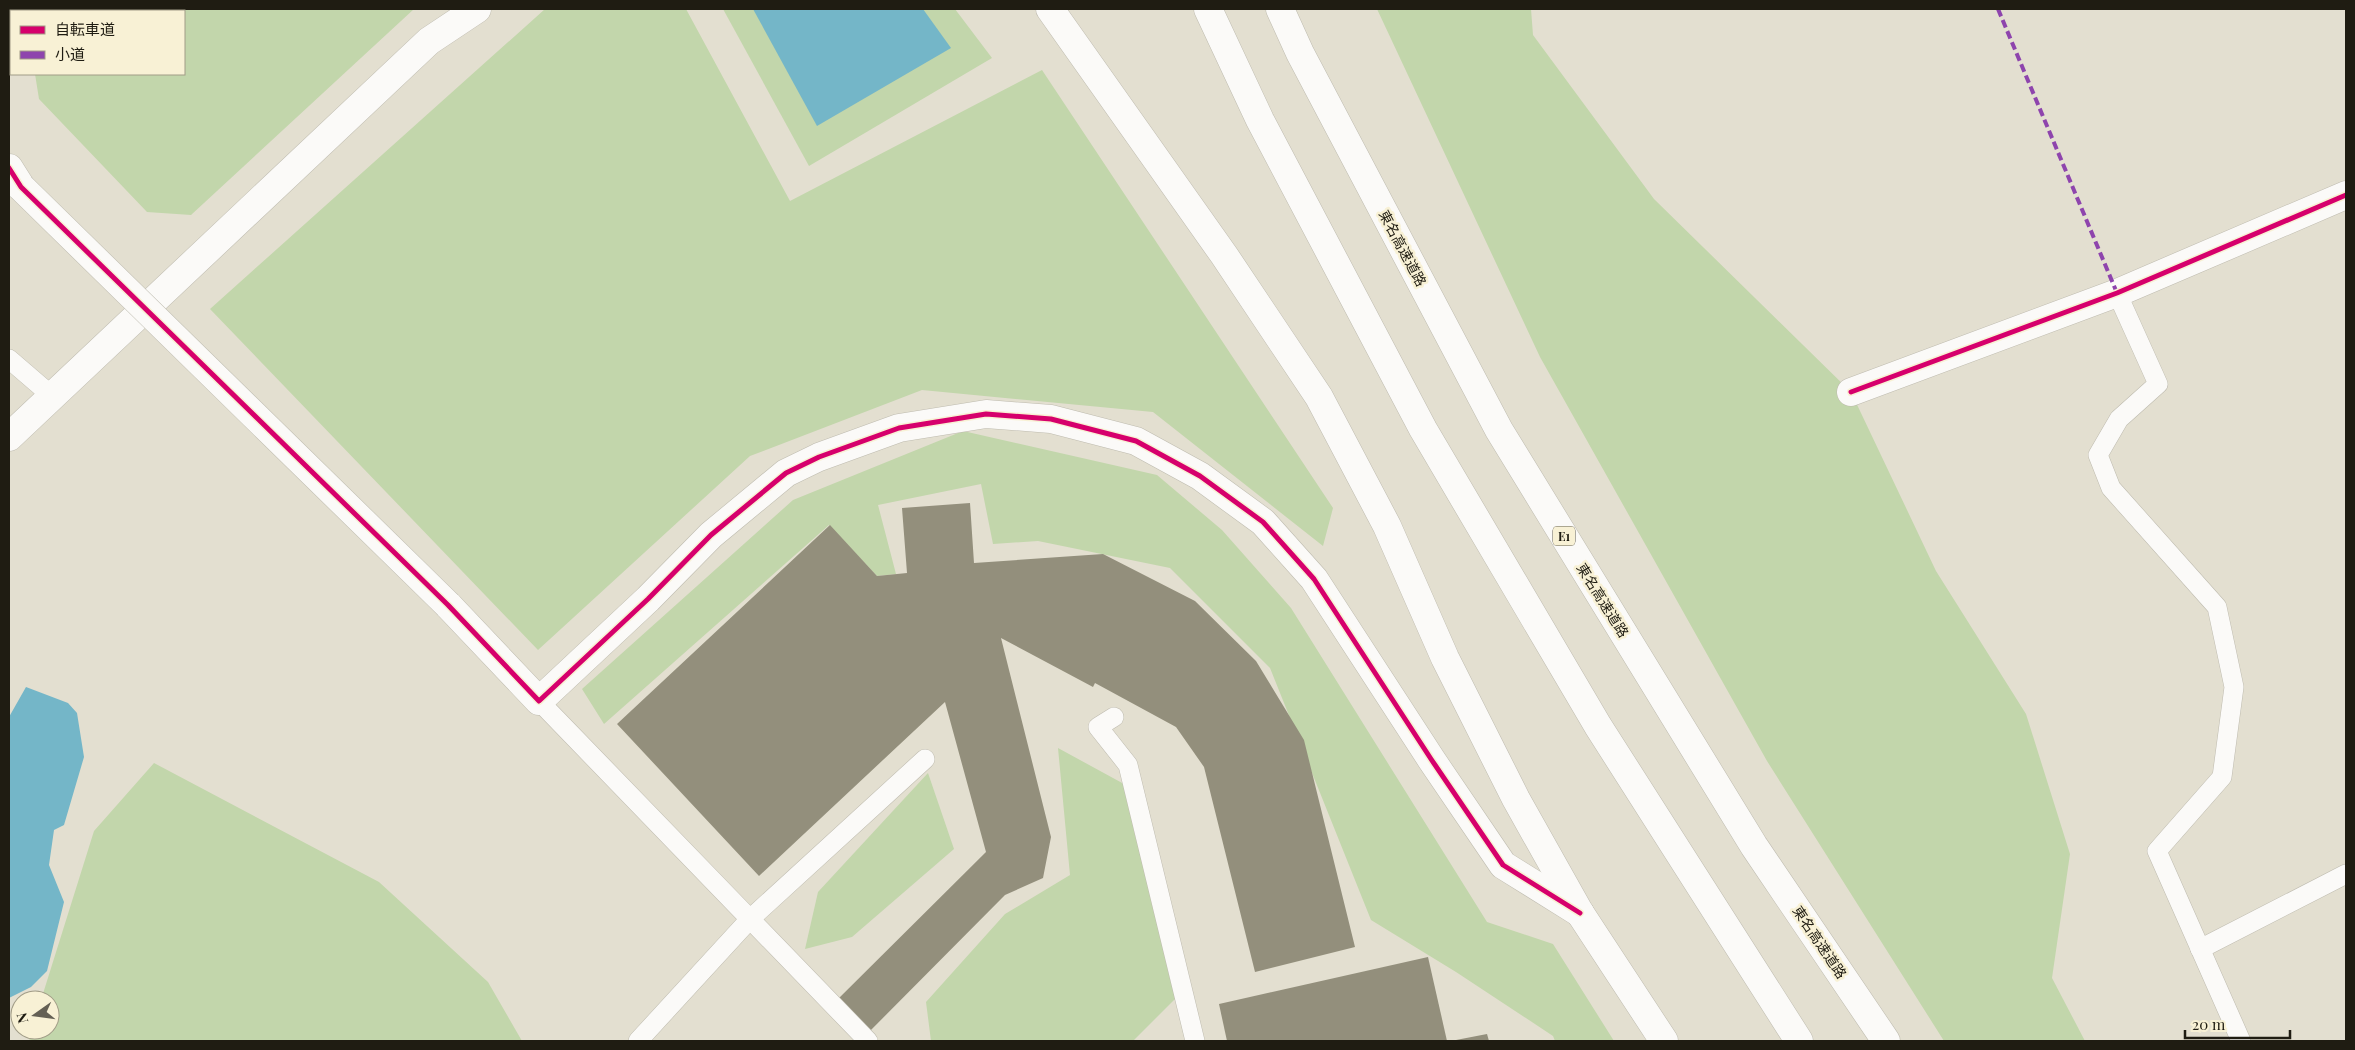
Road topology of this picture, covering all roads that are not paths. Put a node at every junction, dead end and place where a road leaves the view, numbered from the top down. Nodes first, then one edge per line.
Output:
1 (477, 9) edge
2 (1050, 9) edge
3 (1208, 9) edge
4 (1280, 9) edge
5 (15, 178) edge
6 (2346, 195) edge
7 (2117, 293) junction
8 (9, 359) edge
9 (1851, 392) dead end
10 (52, 396) junction
11 (9, 436) edge
12 (539, 701) junction
13 (1114, 717) dead end
14 (925, 760) dead end
15 (2346, 874) edge
16 (1580, 913) junction
17 (750, 919) junction
18 (2200, 949) junction
19 (638, 1041) edge
20 (868, 1041) edge
21 (1195, 1041) edge
22 (1664, 1041) edge
23 (1799, 1041) edge
24 (1886, 1041) edge
25 (2241, 1041) edge

1 - 10 main road
2 - 16 main road
3 - 23 main road
4 - 24 main road, 東名高速道路 / E1
5 - 12 main road, bridge
6 - 7 main road
7 - 9 main road
7 - 18 lane
8 - 10 lane
10 - 11 main road
12 - 16 main road
12 - 17 lane
13 - 21 lane
14 - 17 lane
15 - 18 lane
16 - 22 main road
17 - 19 lane
17 - 20 lane
18 - 25 lane

